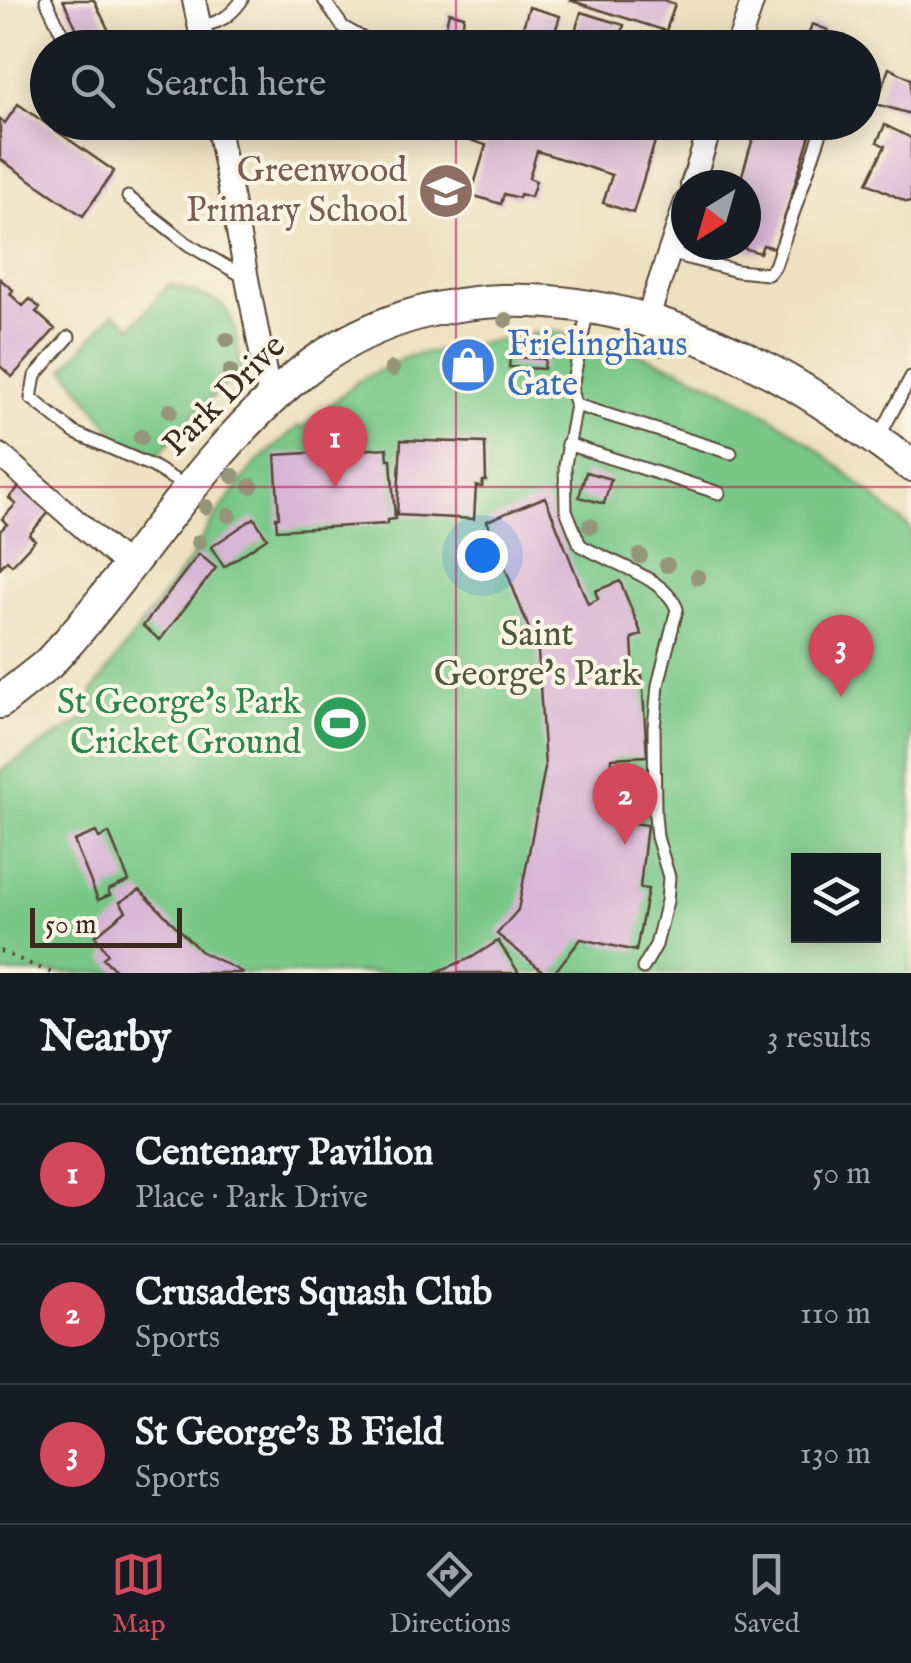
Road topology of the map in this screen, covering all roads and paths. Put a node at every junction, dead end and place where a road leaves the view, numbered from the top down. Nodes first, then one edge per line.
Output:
1 (46, 0) edge
2 (194, 0) edge
3 (242, 0) edge
4 (324, 0) edge
5 (752, 0) edge
6 (60, 30) edge
7 (200, 30) edge
8 (210, 30) edge
9 (348, 30) edge
10 (743, 30) edge
11 (221, 140) edge
12 (706, 140) edge
13 (819, 140) edge
14 (697, 170) edge
15 (128, 197) dead end
16 (671, 247) edge
17 (669, 253) junction
18 (246, 278) junction
19 (588, 305) junction
20 (647, 320) junction
21 (70, 336) dead end
22 (911, 378) edge
23 (270, 400) junction
24 (576, 405) junction
25 (876, 440) junction
26 (567, 444) junction
27 (731, 452) dead end
28 (0, 455) edge
29 (911, 466) edge
30 (189, 488) junction
31 (719, 493) dead end
32 (129, 567) junction
33 (0, 702) edge
34 (0, 951) edge
35 (643, 968) dead end
36 (52, 973) edge

1 - 6 lane
2 - 7 street
3 - 8 lane
4 - 9 lane
5 - 10 street
11 - 18 street
12 - 14 street
13 - 17 lane
15 - 18 lane
16 - 17 street
17 - 20 street
18 - 23 street
19 - 20 street, Park Drive
19 - 23 street, Park Drive
19 - 24 lane
20 - 25 street, Park Drive
21 - 30 lane
22 - 25 lane
23 - 30 street, Park Drive
24 - 26 lane
24 - 27 lane
25 - 29 street, Park Drive
26 - 31 lane
26 - 35 lane
28 - 32 street
30 - 32 street, Park Drive
32 - 33 street, Park Drive
34 - 36 path

